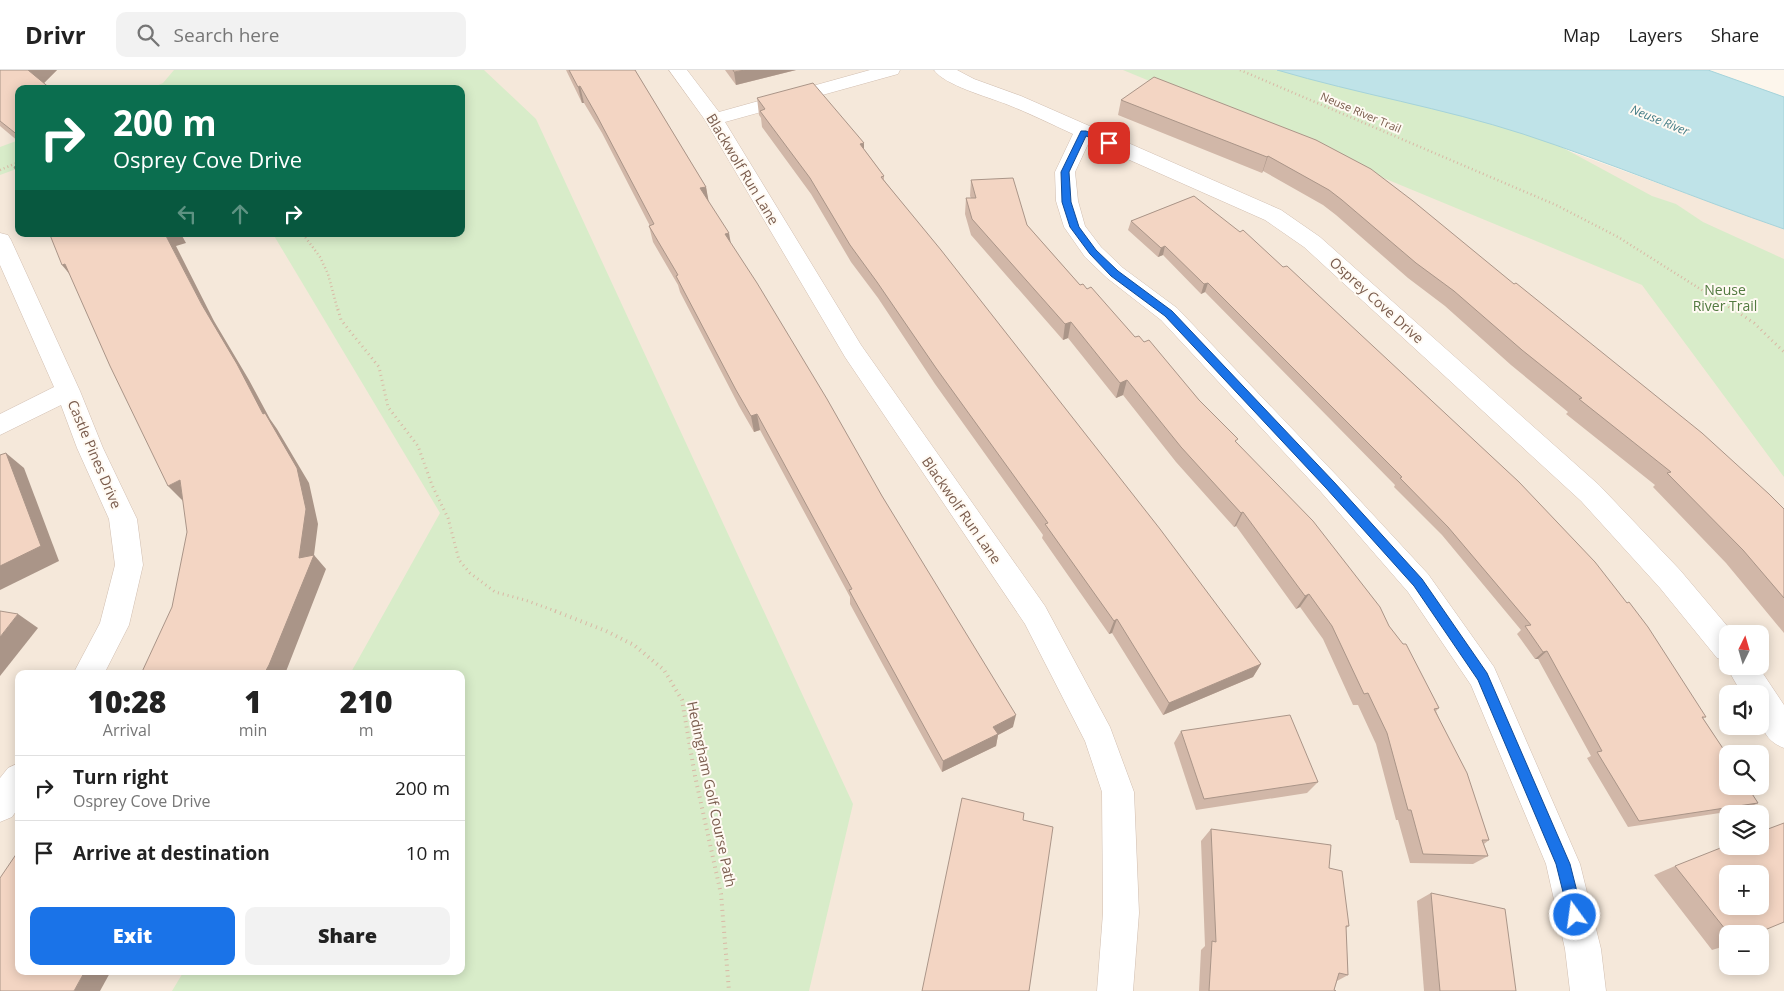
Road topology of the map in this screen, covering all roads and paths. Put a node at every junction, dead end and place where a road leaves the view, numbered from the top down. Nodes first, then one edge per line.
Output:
1 (678, 70) edge
2 (891, 70) edge
3 (943, 70) edge
4 (1240, 70) edge
5 (714, 119) junction
6 (1084, 132) junction
7 (15, 164) edge
8 (0, 170) edge
9 (304, 237) edge
10 (0, 240) edge
11 (1784, 352) edge
12 (68, 391) junction
13 (0, 425) edge
14 (1719, 639) edge
15 (90, 670) edge
16 (1769, 710) edge
17 (1784, 733) edge
18 (15, 785) edge
19 (0, 806) edge
20 (729, 991) edge
21 (1115, 991) edge
22 (1588, 991) edge

1 - 5 street, Blackwolf Run Lane
2 - 5 street
3 - 6 street, Osprey Cove Drive
4 - 11 path, Neuse River Trail
5 - 21 street, Blackwolf Run Lane
6 - 14 street, Osprey Cove Drive
6 - 22 street
7 - 8 path
9 - 20 path, Hedingham Golf Course Path
10 - 12 street, Castle Pines Drive
12 - 13 street
12 - 15 street, Castle Pines Drive
16 - 17 street
18 - 19 street

